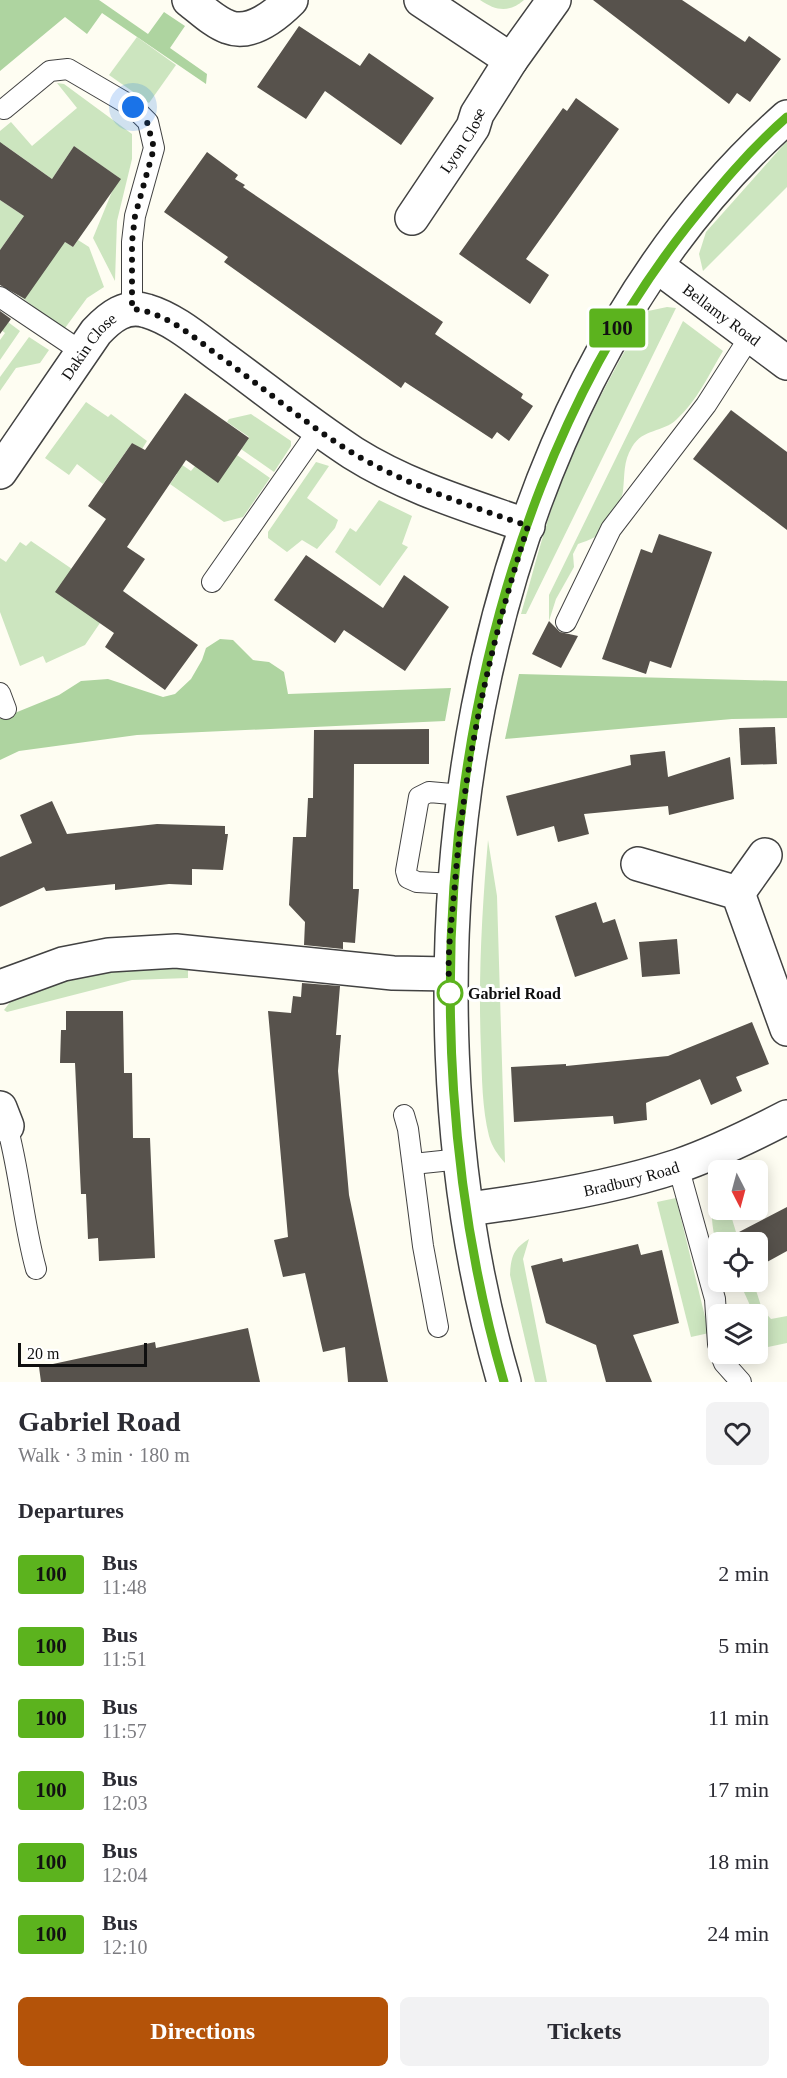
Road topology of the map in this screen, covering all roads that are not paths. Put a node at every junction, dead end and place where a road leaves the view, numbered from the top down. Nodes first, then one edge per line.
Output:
1 (189, 0) edge
2 (291, 0) edge
3 (421, 0) edge
4 (554, 0) edge
5 (511, 60) junction
6 (4, 109) dead end
7 (787, 117) edge
8 (412, 219) dead end
9 (657, 266) junction
10 (0, 297) edge
11 (132, 309) junction
12 (751, 335) junction
13 (82, 352) junction
14 (787, 363) edge
15 (319, 429) junction
16 (0, 472) edge
17 (528, 526) junction
18 (212, 582) dead end
19 (566, 622) dead end
20 (463, 795) junction
21 (765, 855) dead end
22 (638, 864) dead end
23 (455, 884) junction
24 (738, 893) junction
25 (450, 974) junction
26 (0, 987) edge
27 (787, 1029) edge
28 (404, 1115) dead end
29 (3, 1117) edge
30 (787, 1117) edge
31 (461, 1159) junction
32 (413, 1164) junction
33 (678, 1166) junction
34 (468, 1209) junction
35 (36, 1269) dead end
36 (715, 1304) edge
37 (438, 1327) dead end
38 (724, 1364) edge
39 (504, 1382) edge
40 (741, 1382) edge

1 - 2 street
3 - 5 street
4 - 5 street, Lyon Close
5 - 8 street, Lyon Close
6 - 11 lane
7 - 9 street
9 - 12 street, Bellamy Road
9 - 17 street
10 - 13 lane
11 - 13 street, Dakin Close
11 - 15 street, Dakin Close
12 - 14 street, Bellamy Road
12 - 19 lane
13 - 16 street, Dakin Close
15 - 17 street, Dakin Close
15 - 18 lane
17 - 20 street
20 - 23 street
20 - 23 lane
21 - 24 street
22 - 24 street
23 - 25 street
24 - 27 street
25 - 26 street
25 - 31 street
28 - 32 lane
29 - 35 lane
30 - 33 street, Bradbury Road
31 - 32 lane
31 - 34 street
32 - 37 lane
33 - 34 street, Bradbury Road
33 - 36 lane
34 - 39 street
38 - 40 lane

